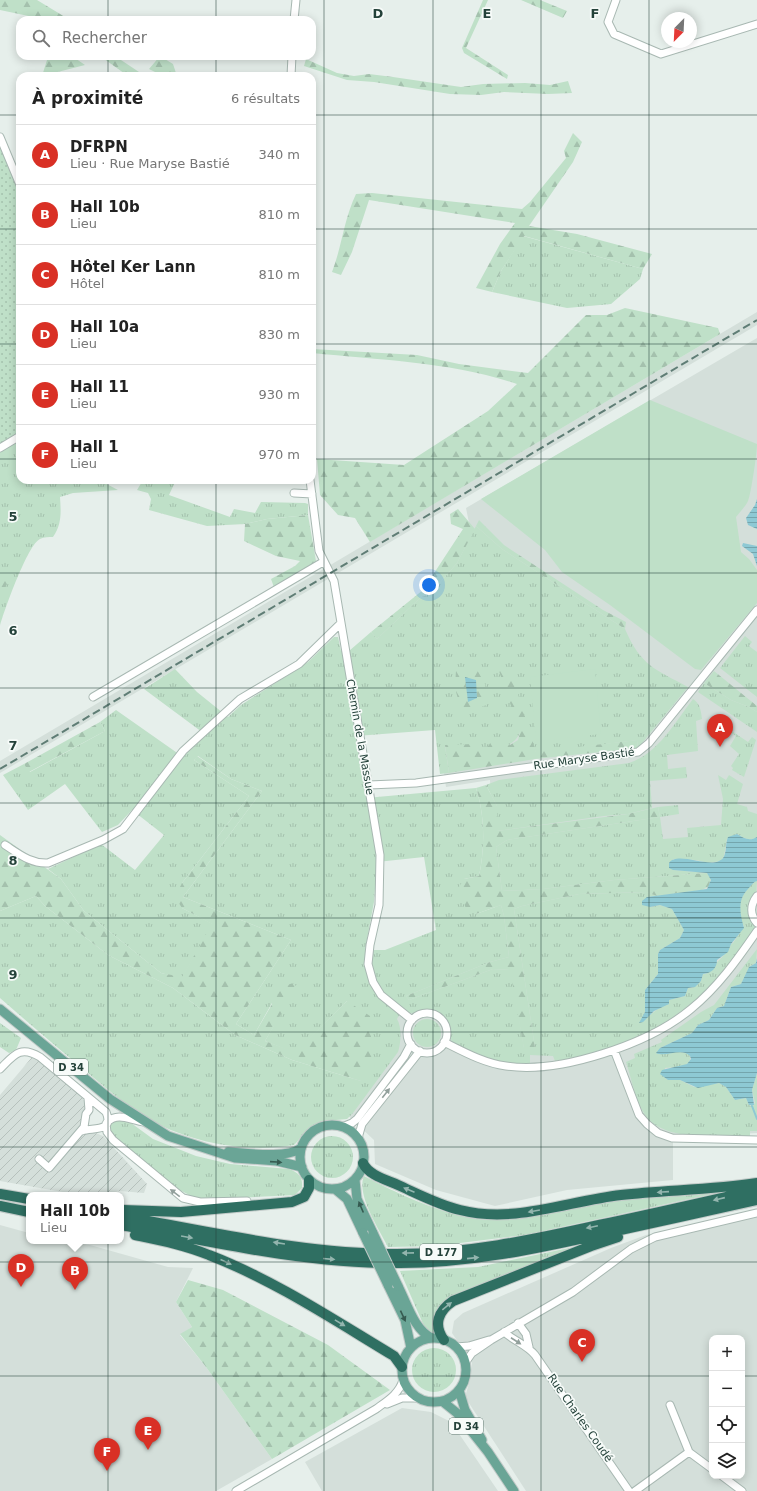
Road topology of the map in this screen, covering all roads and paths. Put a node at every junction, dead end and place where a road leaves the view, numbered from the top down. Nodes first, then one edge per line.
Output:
1 (296, 0) edge
2 (616, 0) edge
3 (294, 16) edge
4 (757, 24) edge
5 (292, 60) edge
6 (291, 72) edge
7 (0, 136) edge
8 (16, 175) edge
9 (16, 438) edge
10 (0, 448) edge
11 (311, 484) edge
12 (294, 493) dead end
13 (312, 494) junction
14 (323, 562) junction
15 (757, 610) edge
16 (340, 624) junction
17 (93, 697) dead end
18 (369, 785) junction
19 (5, 844) dead end
20 (757, 896) edge
21 (757, 923) edge
22 (757, 931) edge
23 (0, 1009) edge
24 (412, 1020) junction
25 (444, 1042) junction
26 (411, 1044) junction
27 (614, 1050) junction
28 (420, 1051) junction
29 (0, 1069) edge
30 (88, 1098) junction
31 (98, 1107) junction
32 (89, 1110) junction
33 (86, 1121) junction
34 (144, 1122) junction
35 (106, 1123) junction
36 (342, 1127) junction
37 (91, 1128) junction
38 (82, 1131) junction
39 (358, 1138) junction
40 (757, 1140) edge
41 (301, 1148) junction
42 (211, 1150) junction
43 (38, 1159) dead end
44 (363, 1163) junction
45 (302, 1167) junction
46 (309, 1180) junction
47 (355, 1180) junction
48 (757, 1183) edge
49 (335, 1189) junction
50 (757, 1190) edge
51 (0, 1193) edge
52 (26, 1197) edge
53 (757, 1200) edge
54 (282, 1203) junction
55 (757, 1204) edge
56 (0, 1205) edge
57 (26, 1209) edge
58 (124, 1210) edge
59 (757, 1213) edge
60 (124, 1217) edge
61 (124, 1226) edge
62 (124, 1233) edge
63 (518, 1323) junction
64 (504, 1332) junction
65 (432, 1338) junction
66 (444, 1340) junction
67 (491, 1340) junction
68 (456, 1347) junction
69 (529, 1347) junction
70 (411, 1348) junction
71 (465, 1363) junction
72 (402, 1367) junction
73 (403, 1380) junction
74 (459, 1390) junction
75 (418, 1398) junction
76 (442, 1401) junction
77 (670, 1405) dead end
78 (376, 1409) junction
79 (488, 1452) junction
80 (689, 1452) junction
81 (709, 1467) edge
82 (726, 1479) edge
83 (236, 1491) edge
84 (514, 1491) edge
85 (629, 1491) edge
86 (635, 1491) edge
87 (742, 1491) edge

1 - 3 street
2 - 4 street
5 - 6 street
7 - 8 street
9 - 10 street
11 - 13 street, Chemin de la Massue
12 - 13 street
13 - 14 street, Chemin de la Massue
14 - 16 street, Chemin de la Massue
14 - 17 street
15 - 18 street, Rue Maryse Bastié
16 - 18 street, Chemin de la Massue
16 - 19 street
18 - 24 street, Chemin de la Massue
20 - 21 street
22 - 27 street
23 - 34 main road, D 34
24 - 25 street
24 - 26 street
25 - 27 street
25 - 28 street
26 - 28 street
26 - 36 street
27 - 40 street
39 -> 28 street
29 - 30 street
30 - 31 street
30 - 32 street
31 - 32 street
31 - 35 street
32 - 33 street
33 - 37 street
33 - 38 street
34 - 35 street
34 - 42 main road, D 34
35 - 37 street
54 -> 35 street
36 - 39 main road
36 - 41 main road
37 - 38 street
38 - 43 street
39 - 44 main road
41 - 42 main road, D 34
41 - 45 main road
42 -> 45 main road, D 34
44 - 47 main road
48 -> 44 highway
45 - 46 main road
46 - 49 main road
46 - 54 highway
47 - 49 main road
65 -> 47 main road, bridge
49 -> 70 main road, bridge
50 -> 60 highway, D 177
51 - 52 highway
61 -> 53 highway, D 177
54 - 58 highway
66 -> 55 highway
56 - 57 highway
59 - 63 street
62 -> 72 highway
63 - 64 street
63 - 69 street, Rue Charles Coudé
64 - 67 street
64 -> 69 street, Rue Charles Coudé
65 - 66 main road
65 - 70 main road
66 - 68 main road
67 - 68 street
67 - 71 street
68 - 71 main road
69 - 85 street, Rue Charles Coudé
70 - 72 main road
71 - 74 main road
72 - 73 main road
73 - 75 main road
73 - 78 street
74 - 76 main road
74 - 79 main road, D 34
75 - 76 main road
75 - 78 street
76 - 79 main road, D 34
77 - 80 street
78 - 83 street
79 - 84 main road, D 34
80 - 81 street
80 - 86 street
82 - 87 street

